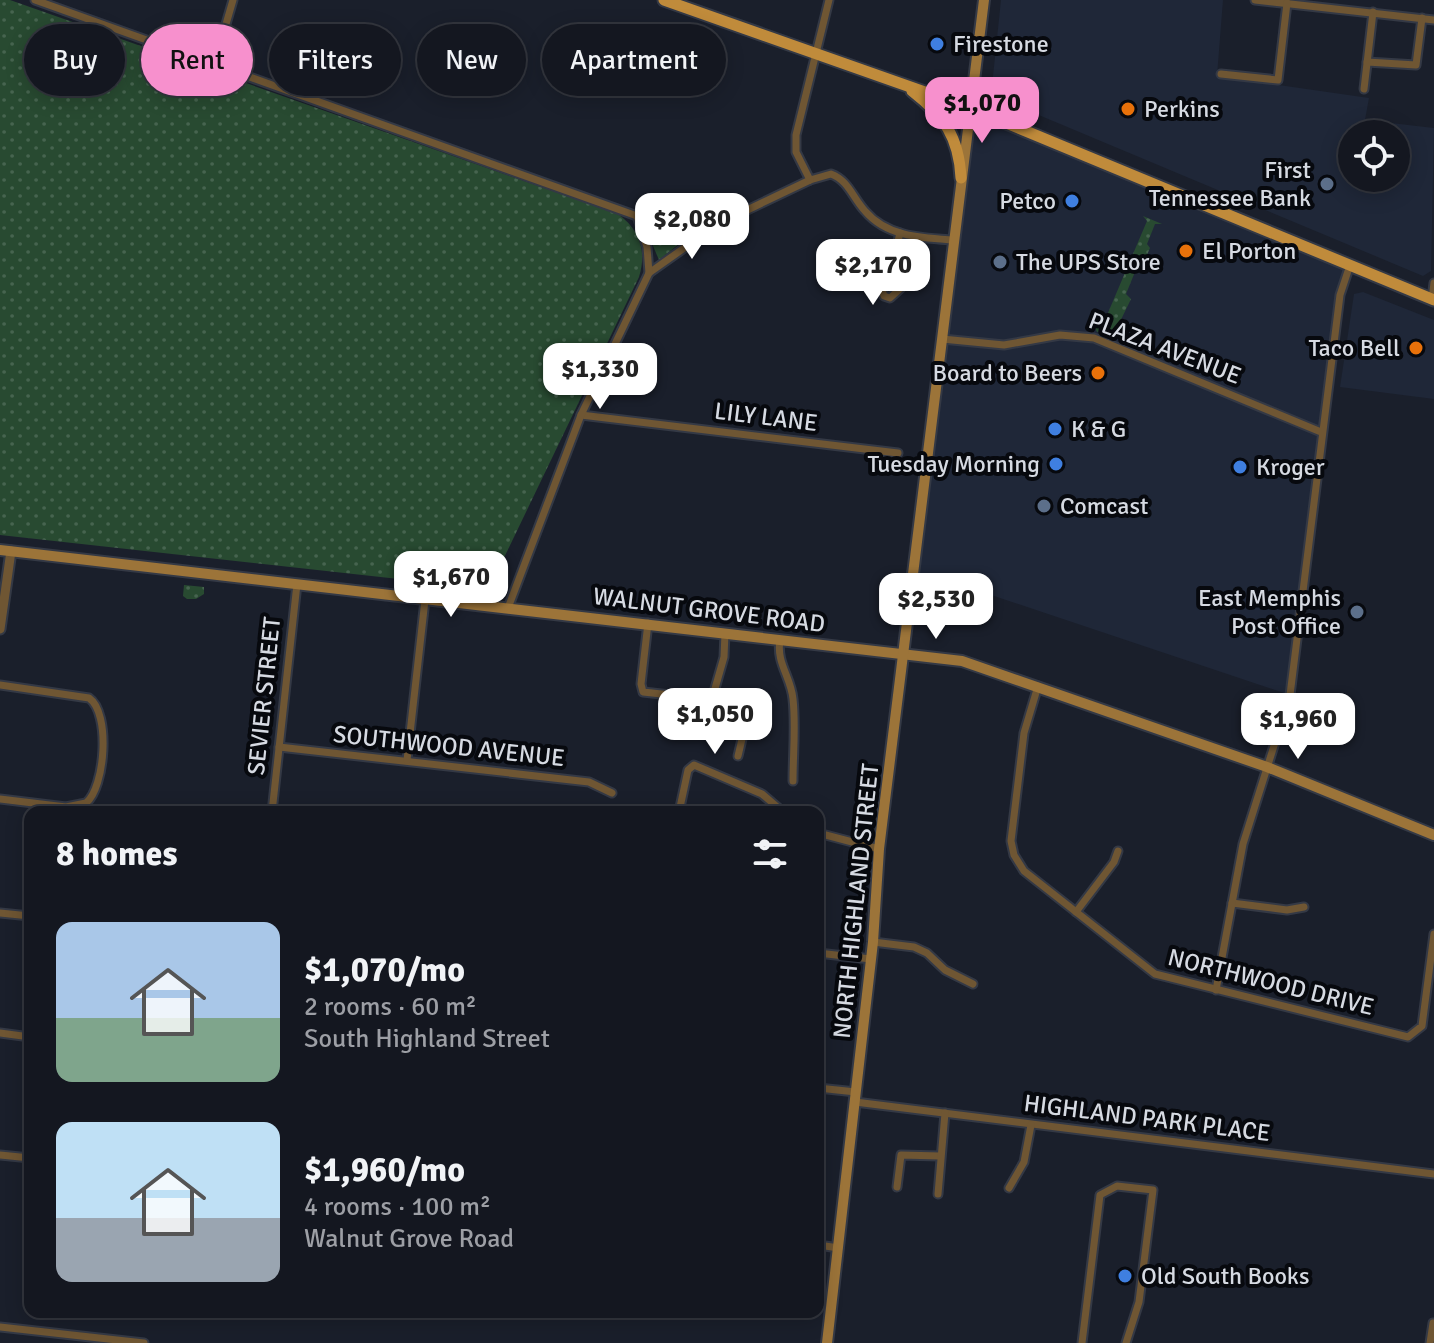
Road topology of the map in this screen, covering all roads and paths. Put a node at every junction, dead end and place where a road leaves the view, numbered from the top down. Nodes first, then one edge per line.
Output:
1 (35, 0) edge
2 (233, 0) edge
3 (664, 0) edge
4 (829, 0) edge
5 (984, 0) edge
6 (1255, 0) edge
7 (1287, 3) junction
8 (1373, 12) junction
9 (1422, 18) junction
10 (1434, 20) edge
11 (226, 24) edge
12 (141, 37) edge
13 (815, 52) junction
14 (1367, 62) junction
15 (1221, 74) dead end
16 (253, 76) edge
17 (902, 84) junction
18 (1364, 89) dead end
19 (970, 108) junction
20 (961, 178) junction
21 (810, 180) junction
22 (637, 216) junction
23 (718, 224) junction
24 (900, 233) junction
25 (953, 240) junction
26 (1350, 265) junction
27 (891, 269) dead end
28 (649, 273) junction
29 (1434, 283) edge
30 (1433, 300) edge
31 (942, 339) junction
32 (581, 415) junction
33 (1321, 432) junction
34 (898, 453) dead end
35 (5, 550) edge
36 (297, 584) junction
37 (425, 600) junction
38 (508, 608) junction
39 (648, 623) junction
40 (0, 629) edge
41 (725, 633) junction
42 (780, 640) junction
43 (905, 654) junction
44 (0, 685) edge
45 (1038, 686) junction
46 (689, 697) dead end
47 (279, 747) junction
48 (738, 756) dead end
49 (407, 760) junction
50 (1267, 767) junction
51 (793, 781) dead end
52 (612, 793) dead end
53 (0, 799) edge
54 (58, 806) edge
55 (71, 806) edge
56 (273, 806) edge
57 (680, 806) edge
58 (776, 806) edge
59 (824, 835) edge
60 (1434, 835) edge
61 (879, 849) junction
62 (1118, 851) dead end
63 (1232, 903) junction
64 (1304, 907) dead end
65 (1076, 912) junction
66 (0, 913) edge
67 (24, 915) edge
68 (1434, 934) edge
69 (873, 942) junction
70 (824, 954) edge
71 (871, 959) junction
72 (973, 984) dead end
73 (1216, 990) junction
74 (0, 1033) edge
75 (24, 1036) edge
76 (824, 1089) edge
77 (856, 1097) junction
78 (945, 1113) junction
79 (1031, 1125) junction
80 (0, 1155) edge
81 (940, 1156) junction
82 (24, 1157) edge
83 (1434, 1174) edge
84 (897, 1187) dead end
85 (1009, 1188) dead end
86 (938, 1194) dead end
87 (824, 1246) edge
88 (839, 1248) junction
89 (1433, 1323) edge
90 (0, 1327) edge
91 (144, 1343) edge
92 (827, 1343) edge
93 (1082, 1343) edge
94 (1126, 1343) edge
95 (1430, 1343) edge

1 - 12 street
2 - 11 street
3 - 13 main road
4 - 13 street
5 - 19 main road, NORTH HIGHLAND STREET
6 - 7 street
7 - 8 street
7 - 15 street
8 - 9 street
8 - 14 street
9 - 10 street
9 - 14 street
13 - 17 main road
13 - 21 street
14 - 18 street
16 - 22 street
17 - 19 main road
17 - 20 main road
19 - 20 main road, NORTH HIGHLAND STREET
19 - 26 main road
20 - 25 main road, NORTH HIGHLAND STREET
21 - 23 street
21 - 24 street
22 - 23 street
22 - 28 street
23 - 28 street
24 - 25 street
24 - 27 street
25 - 31 main road, NORTH HIGHLAND STREET
26 - 30 main road
26 - 33 street
28 - 32 street
29 - 30 street
31 - 33 street, PLAZA AVENUE
31 - 43 main road, NORTH HIGHLAND STREET
32 - 34 street, LILY LANE
32 - 38 street
33 - 50 street
35 - 36 main road, WALNUT GROVE ROAD
35 - 40 street
36 - 37 main road, WALNUT GROVE ROAD
36 - 47 street, SEVIER STREET
37 - 38 main road, WALNUT GROVE ROAD
37 - 49 street
38 - 39 main road, WALNUT GROVE ROAD
39 - 41 main road, WALNUT GROVE ROAD
39 - 46 street
41 - 42 main road, WALNUT GROVE ROAD
41 - 48 street
42 - 43 main road, WALNUT GROVE ROAD
42 - 51 street
43 - 45 main road, WALNUT GROVE ROAD
43 - 61 main road, NORTH HIGHLAND STREET
44 - 55 street
45 - 50 main road, WALNUT GROVE ROAD
45 - 65 street, NORTHWOOD DRIVE
47 - 49 street, SOUTHWOOD AVENUE
47 - 56 street, SEVIER STREET
49 - 52 street, SOUTHWOOD AVENUE
50 - 60 main road, WALNUT GROVE ROAD
50 - 63 street
53 - 54 street
57 - 58 street
59 - 61 street
61 - 69 main road, NORTH HIGHLAND STREET
62 - 65 street
63 - 64 street
63 - 73 street
65 - 73 street, NORTHWOOD DRIVE
66 - 67 street
68 - 73 street, NORTHWOOD DRIVE
69 - 71 main road, NORTH HIGHLAND STREET
69 - 72 street
70 - 71 street
71 - 77 main road, NORTH HIGHLAND STREET
74 - 75 street
76 - 77 street, HIGHLAND PARK PLACE
77 - 78 street, HIGHLAND PARK PLACE
77 - 88 main road, NORTH HIGHLAND STREET
78 - 79 street, HIGHLAND PARK PLACE
78 - 81 street
79 - 83 street, HIGHLAND PARK PLACE
79 - 85 street
80 - 82 street
81 - 84 street
81 - 86 street
87 - 88 street
88 - 92 main road, NORTH HIGHLAND STREET
89 - 95 street
90 - 91 street
93 - 94 street

